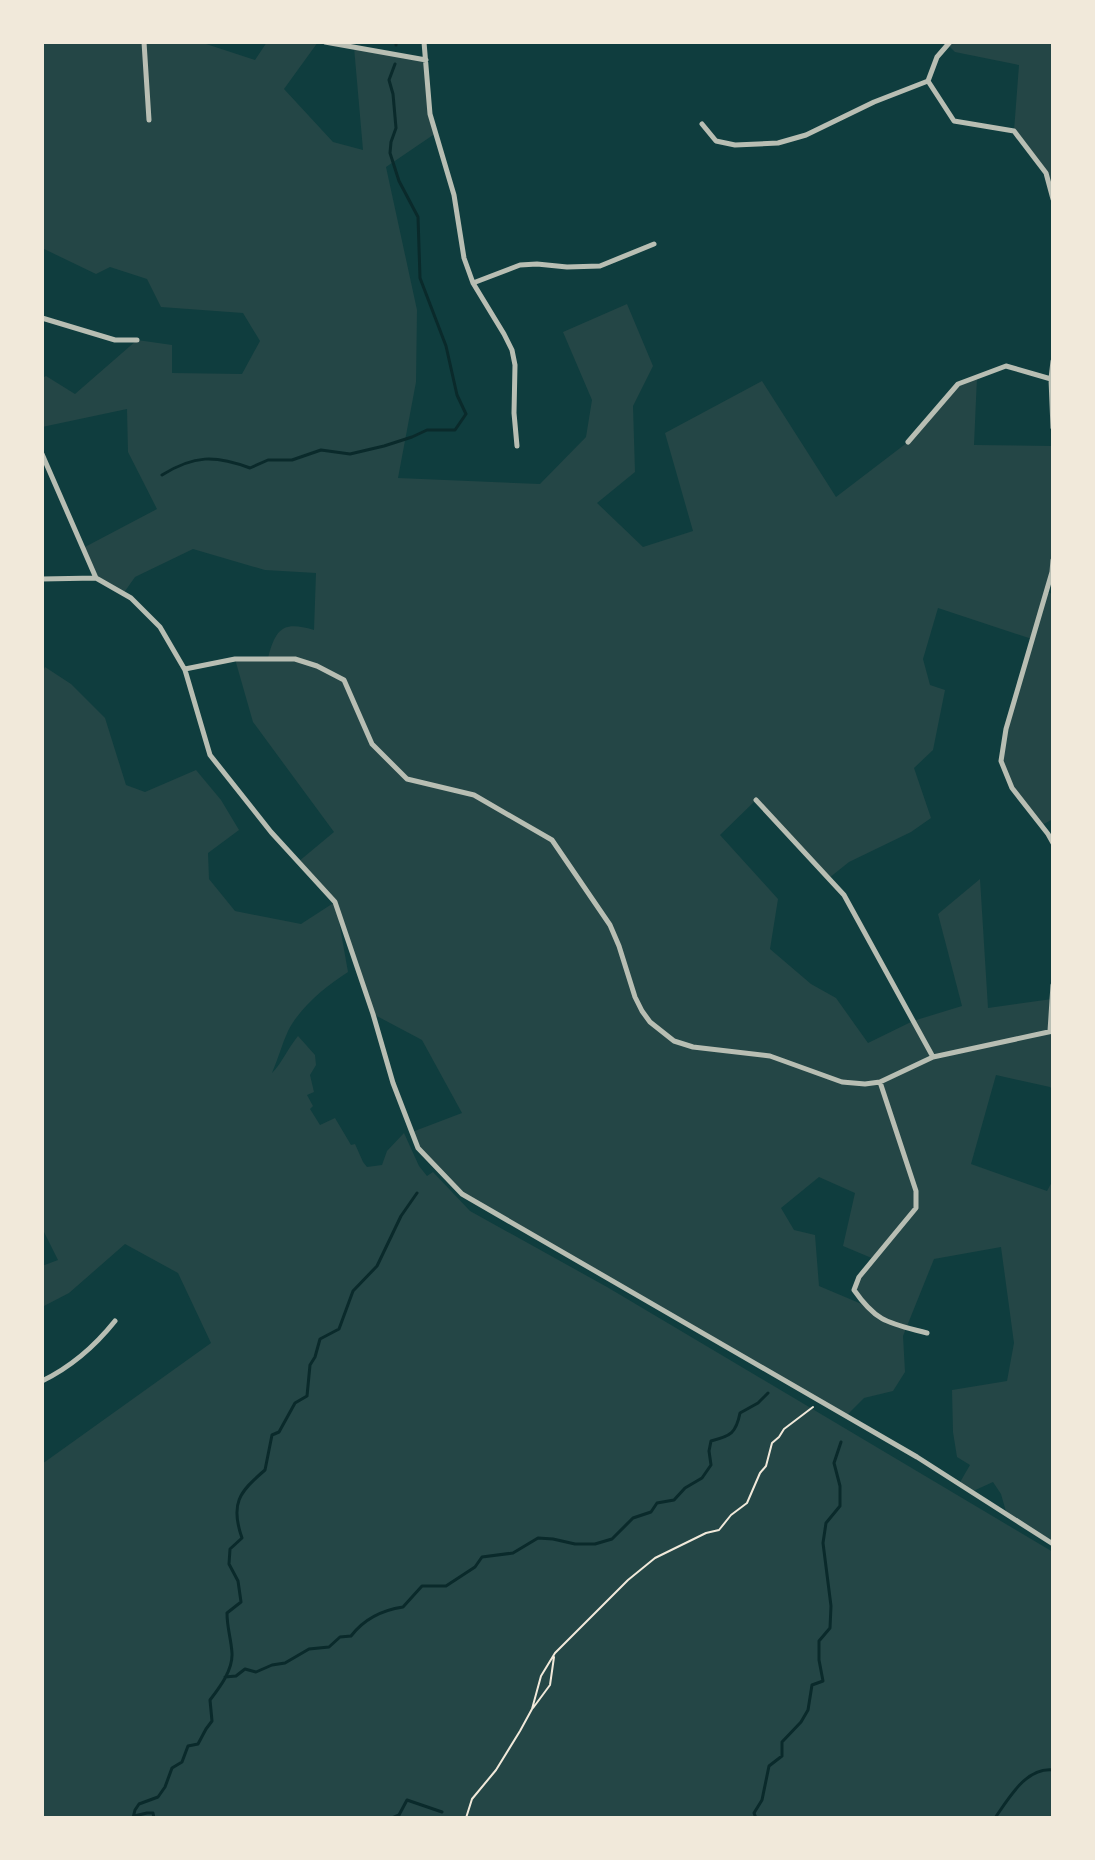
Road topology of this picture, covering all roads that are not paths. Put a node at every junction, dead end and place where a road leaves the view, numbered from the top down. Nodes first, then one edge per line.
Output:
1 (144, 42) edge
2 (325, 42) edge
3 (424, 42) edge
4 (950, 42) edge
5 (426, 60) junction
6 (928, 81) junction
7 (149, 120) dead end
8 (702, 124) dead end
9 (1053, 199) edge
10 (654, 244) dead end
11 (473, 283) junction
12 (42, 318) edge
13 (137, 340) dead end
14 (1053, 361) edge
15 (1051, 379) edge
16 (1053, 428) edge
17 (908, 442) dead end
18 (517, 446) dead end
19 (42, 454) edge
20 (1053, 560) edge
21 (96, 578) junction
22 (42, 579) edge
23 (185, 670) junction
24 (756, 800) dead end
25 (1053, 843) edge
26 (1053, 985) edge
27 (1052, 1031) edge
28 (933, 1057) junction
29 (880, 1082) junction
30 (115, 1321) dead end
31 (927, 1333) dead end
32 (42, 1381) edge
33 (1053, 1544) edge

1 - 7 street
2 - 5 street
3 - 5 street
4 - 6 street
5 - 11 street
6 - 8 street
6 - 9 street
10 - 11 street
11 - 18 street
12 - 13 street
14 - 15 street
15 - 16 street
15 - 17 street
19 - 21 street
20 - 25 street
21 - 22 street
21 - 23 street
23 - 29 street
23 - 33 street
24 - 28 street
26 - 27 street
27 - 28 street
28 - 29 street
29 - 31 street
30 - 32 street

